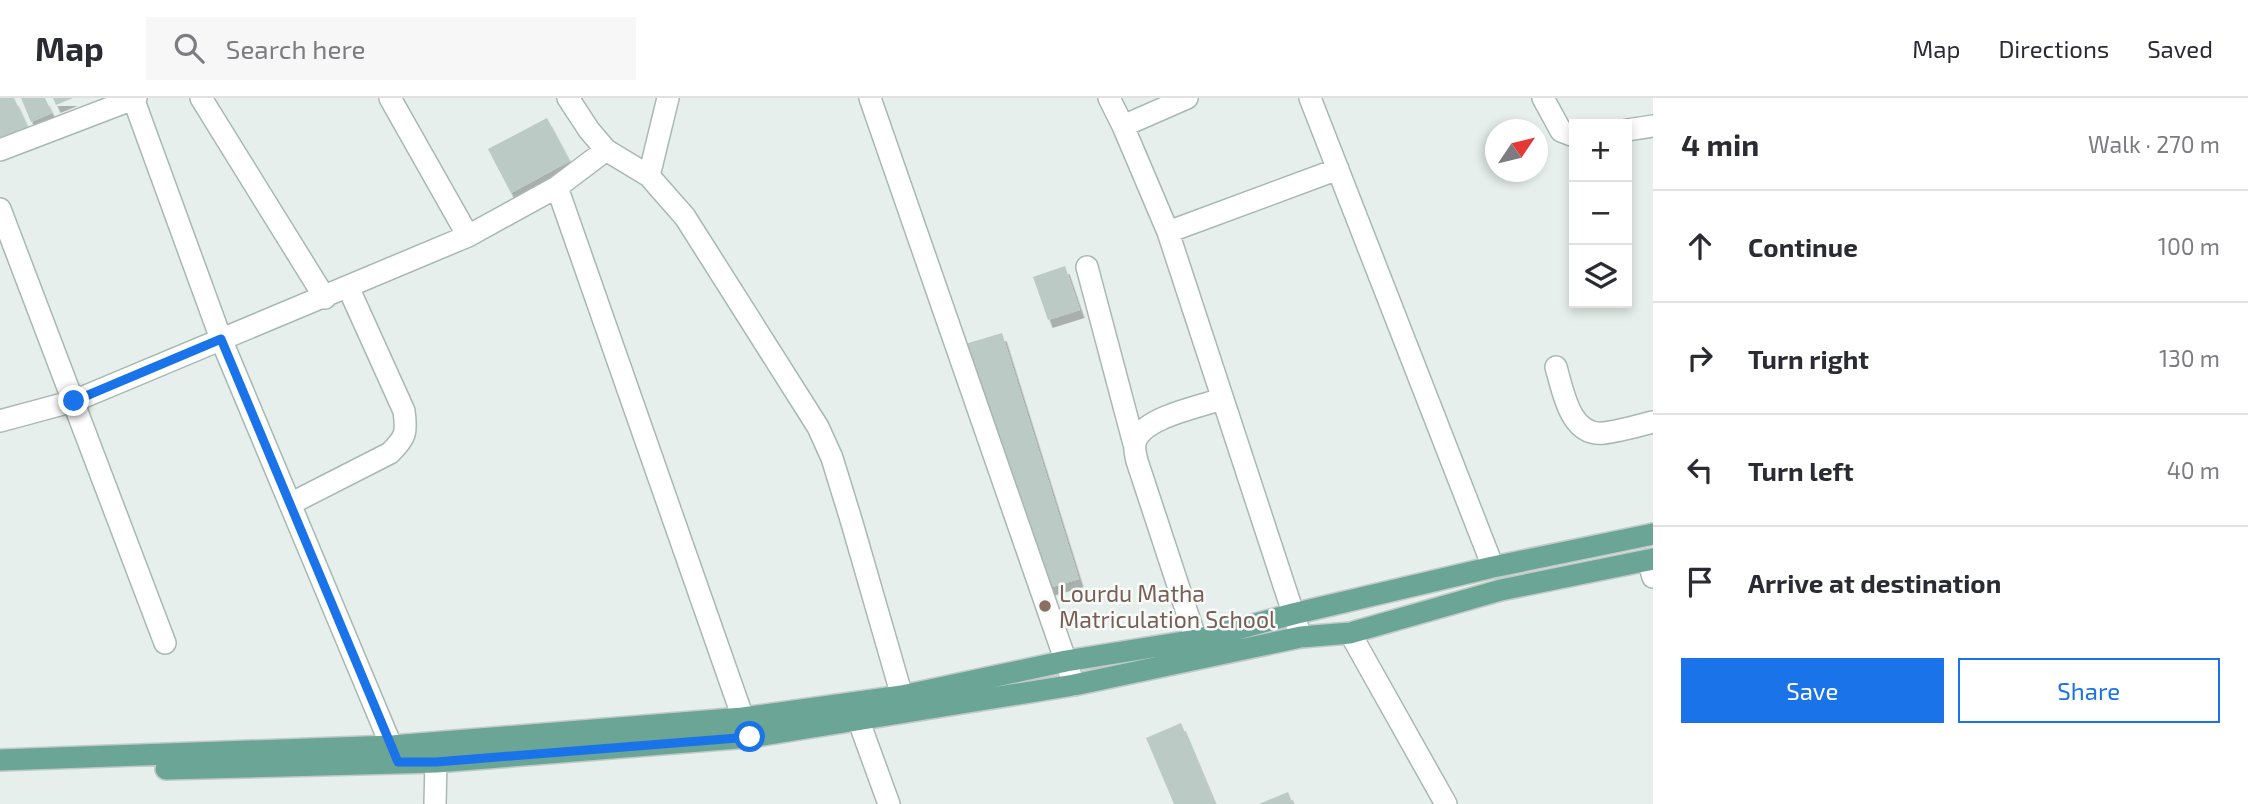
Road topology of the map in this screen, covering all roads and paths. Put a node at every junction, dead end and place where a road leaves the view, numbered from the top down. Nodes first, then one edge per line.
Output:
1 (134, 98) edge
2 (201, 98) edge
3 (390, 98) edge
4 (568, 98) edge
5 (668, 98) edge
6 (870, 98) edge
7 (1109, 98) edge
8 (1187, 98) edge
9 (1310, 98) edge
10 (1543, 98) edge
11 (1123, 126) junction
12 (1653, 126) edge
13 (1632, 129) edge
14 (1569, 134) edge
15 (0, 150) edge
16 (606, 150) junction
17 (1338, 169) junction
18 (649, 176) junction
19 (557, 187) junction
20 (0, 209) edge
21 (1168, 232) junction
22 (468, 236) junction
23 (1087, 267) dead end
24 (348, 287) junction
25 (326, 298) junction
26 (221, 339) junction
27 (1556, 368) dead end
28 (1222, 399) junction
29 (74, 401) junction
30 (0, 421) edge
31 (1653, 422) edge
32 (1135, 444) junction
33 (290, 504) junction
34 (1653, 534) edge
35 (1651, 565) edge
36 (1493, 568) junction
37 (1293, 614) junction
38 (1350, 633) junction
39 (1301, 637) junction
40 (165, 643) dead end
41 (1199, 650) junction
42 (1066, 661) junction
43 (1074, 685) junction
44 (904, 703) junction
45 (743, 718) junction
46 (858, 719) junction
47 (395, 754) junction
48 (0, 760) edge
49 (436, 762) junction
50 (0, 774) edge
51 (435, 804) edge
52 (888, 804) edge
53 (1447, 804) edge

1 - 15 street
1 - 26 street
2 - 25 street
3 - 22 street
4 - 16 street
5 - 18 street
6 - 42 street
7 - 11 street
8 - 11 street
9 - 17 street
10 - 14 street
11 - 21 street
12 - 13 street
16 - 18 street
16 - 19 street
17 - 21 street
17 - 36 street
18 - 44 street
19 - 22 street
19 - 45 street
20 - 29 street
21 - 28 street
22 - 24 street
23 - 32 street
24 - 25 street
24 - 33 street
25 - 26 street
26 - 29 street
26 - 33 street
27 - 31 street
28 - 32 street
28 - 37 street
29 - 30 street
29 - 40 street
32 - 41 street
33 - 47 street
34 - 36 main road
35 - 38 main road
36 - 37 main road
37 - 39 street
37 - 41 main road
38 - 39 main road
38 - 53 street
39 - 41 main road
41 - 42 main road
41 - 43 main road
42 - 43 street
42 - 44 main road
43 - 44 main road
44 - 45 main road
44 - 46 main road
45 - 47 main road
46 - 49 main road
46 - 52 street
47 - 48 main road
47 - 49 main road
47 - 50 main road
49 - 51 street

